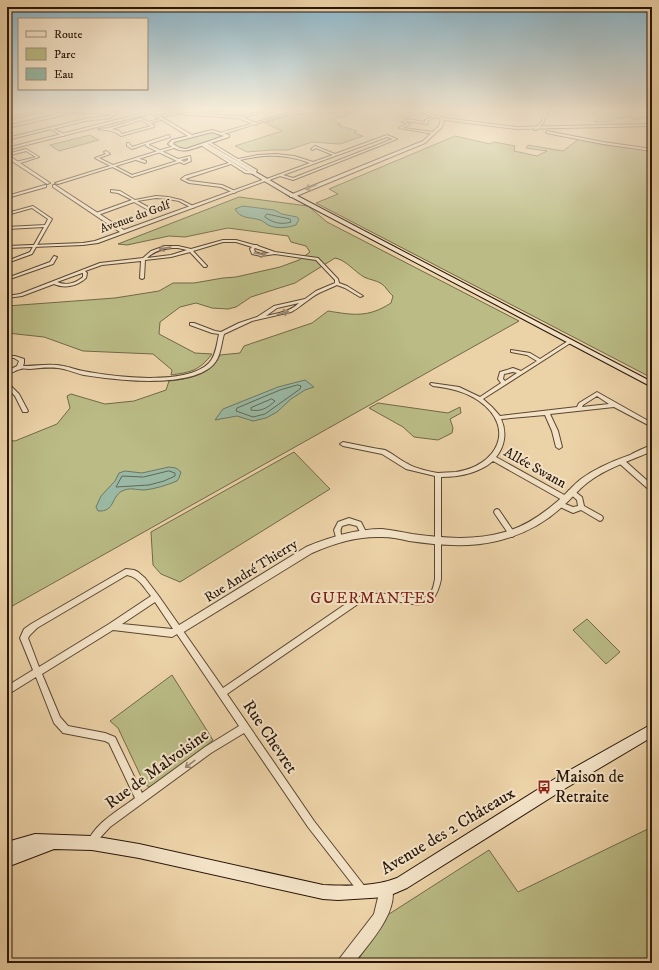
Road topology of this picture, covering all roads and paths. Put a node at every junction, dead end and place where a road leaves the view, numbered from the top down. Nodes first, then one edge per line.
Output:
1 (33, 154) edge
2 (108, 154) edge
3 (153, 154) edge
4 (165, 154) edge
5 (220, 154) edge
6 (223, 154) edge
7 (227, 154) edge
8 (261, 154) edge
9 (277, 154) edge
10 (279, 154) edge
11 (356, 154) edge
12 (393, 154) edge
13 (336, 155) edge
14 (7, 156) edge
15 (137, 159) junction
16 (238, 160) junction
17 (275, 160) dead end
18 (145, 162) dead end
19 (17, 163) junction
20 (231, 163) junction
21 (313, 163) junction
22 (113, 166) junction
23 (158, 168) junction
24 (164, 172) dead end
25 (253, 173) junction
26 (279, 175) junction
27 (266, 180) junction
28 (46, 184) junction
29 (55, 184) junction
30 (112, 191) dead end
31 (234, 192) junction
32 (292, 196) junction
33 (7, 197) edge
34 (135, 201) junction
35 (193, 206) junction
36 (7, 209) edge
37 (149, 209) dead end
38 (12, 213) junction
39 (7, 214) edge
40 (97, 214) junction
41 (46, 226) junction
42 (7, 228) edge
43 (124, 232) junction
44 (34, 246) junction
45 (256, 246) junction
46 (7, 247) edge
47 (191, 251) junction
48 (275, 253) junction
49 (143, 260) junction
50 (7, 262) edge
51 (206, 266) dead end
52 (82, 271) junction
53 (7, 275) edge
54 (142, 278) dead end
55 (7, 279) edge
56 (54, 282) junction
57 (338, 284) junction
58 (361, 296) dead end
59 (7, 297) edge
60 (303, 301) junction
61 (259, 318) junction
62 (192, 324) dead end
63 (222, 332) junction
64 (570, 342) junction
65 (513, 351) dead end
66 (7, 357) edge
67 (540, 361) junction
68 (19, 368) junction
69 (7, 373) edge
70 (521, 373) junction
71 (504, 383) junction
72 (433, 384) dead end
73 (7, 385) edge
74 (652, 385) edge
75 (480, 399) junction
76 (615, 404) junction
77 (579, 408) junction
78 (25, 411) dead end
79 (546, 412) junction
80 (498, 418) junction
81 (652, 425) edge
82 (343, 444) dead end
83 (558, 447) dead end
84 (652, 448) edge
85 (493, 458) junction
86 (622, 462) junction
87 (438, 475) junction
88 (648, 486) dead end
89 (566, 498) junction
90 (581, 507) junction
91 (497, 512) dead end
92 (600, 518) dead end
93 (364, 534) junction
94 (512, 534) junction
95 (339, 538) junction
96 (437, 541) junction
97 (156, 597) junction
98 (112, 626) junction
99 (179, 630) junction
100 (37, 672) junction
101 (7, 691) edge
102 (222, 693) junction
103 (245, 727) junction
104 (652, 730) edge
105 (140, 799) junction
106 (55, 842) junction
107 (92, 843) junction
108 (7, 849) edge
109 (7, 860) edge
110 (386, 890) junction
111 (364, 891) junction
112 (345, 963) edge

1 - 19 street
2 - 22 street
3 - 15 street
4 - 23 street
5 - 20 street
6 - 25 main road
7 - 16 street
8 - 16 street
9 - 17 street
10 - 21 street
11 - 26 street
12 -> 32 street
13 - 21 street
14 - 19 street
15 - 18 street
15 - 22 street
16 - 25 street
19 - 28 street
20 - 25 street
20 - 31 street
21 - 26 street
22 - 23 street
22 - 29 street
23 - 24 street
25 - 27 main road
26 - 27 street
27 - 31 street, Avenue du Golf
27 - 32 main road
28 - 29 street
28 - 33 street
29 - 40 street
30 - 34 street
31 - 35 street, Avenue du Golf
32 - 64 main road
34 - 35 street
34 - 37 street
34 - 40 street
35 - 43 street, Avenue du Golf
36 - 38 street
38 - 39 street
38 - 41 street
40 - 43 street
41 - 42 street
41 - 44 street
43 - 44 street, Avenue du Golf
44 - 46 street, Avenue du Golf
44 - 50 street
45 - 47 street
45 - 48 street
45 -> 48 street
47 - 49 street
47 -> 49 street
47 - 51 street
48 - 57 street
49 - 52 street
49 - 54 street
52 - 56 street
52 - 56 street
53 - 55 street
56 - 59 street
57 - 58 street
57 - 60 street
60 - 61 street
61 -> 60 street
61 - 63 street
62 - 63 street
63 - 68 street
64 - 67 street
64 - 74 main road
65 - 67 street
66 - 68 street
67 - 70 street
68 - 69 street
70 - 71 street
70 - 71 street
71 - 75 street
72 - 75 street
73 - 78 street
75 - 80 street
76 - 77 street
76 - 77 street
76 - 81 street
77 - 79 street
79 - 80 street
79 - 83 street
80 - 85 street
82 - 87 street
84 - 86 street, Rue André Thierry
85 - 87 street
85 - 89 street, Allée Swann
86 - 88 street
86 - 89 street, Rue André Thierry
87 - 96 street
89 - 90 street
89 - 90 street
89 - 94 street, Rue André Thierry
90 - 92 street
91 - 94 street
93 - 95 street, Rue André Thierry
93 - 95 street
93 - 96 street, Rue André Thierry
94 - 96 street, Rue André Thierry
95 - 99 street, Rue André Thierry
96 - 102 street
97 - 98 street
97 - 99 street, Rue Chevret
97 - 100 street, Rue Chevret
98 - 99 street
98 - 100 street
99 - 102 street, Rue Chevret
100 - 101 street
100 - 105 street
102 - 103 street, Rue Chevret
103 -> 105 street, Rue de Malvoisine
103 - 111 street, Rue Chevret
104 - 110 main road, Avenue des 2 Châteaux
105 - 107 street, Rue de Malvoisine
106 - 107 main road, Avenue des 2 Châteaux
106 - 108 main road, Avenue des 2 Châteaux
106 - 109 main road, Avenue des 2 Châteaux
107 - 111 main road, Avenue des 2 Châteaux
110 - 111 main road, Avenue des 2 Châteaux
110 - 112 street

